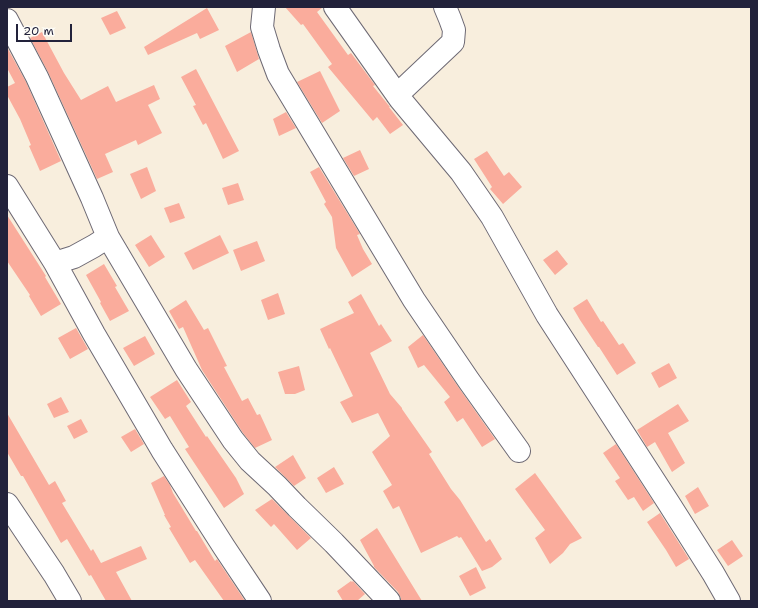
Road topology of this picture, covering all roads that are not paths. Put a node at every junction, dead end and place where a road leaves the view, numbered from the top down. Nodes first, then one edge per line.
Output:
1 (264, 7) edge
2 (335, 7) edge
3 (445, 7) edge
4 (7, 20) edge
5 (397, 95) junction
6 (7, 186) edge
7 (108, 237) junction
8 (55, 263) junction
9 (519, 450) dead end
10 (7, 504) edge
11 (70, 601) edge
12 (260, 601) edge
13 (389, 601) edge
14 (729, 601) edge

1 - 9 street
2 - 5 street
3 - 5 street
4 - 7 street
5 - 14 street
6 - 8 street
7 - 8 street
7 - 13 street
8 - 12 street
10 - 11 street

